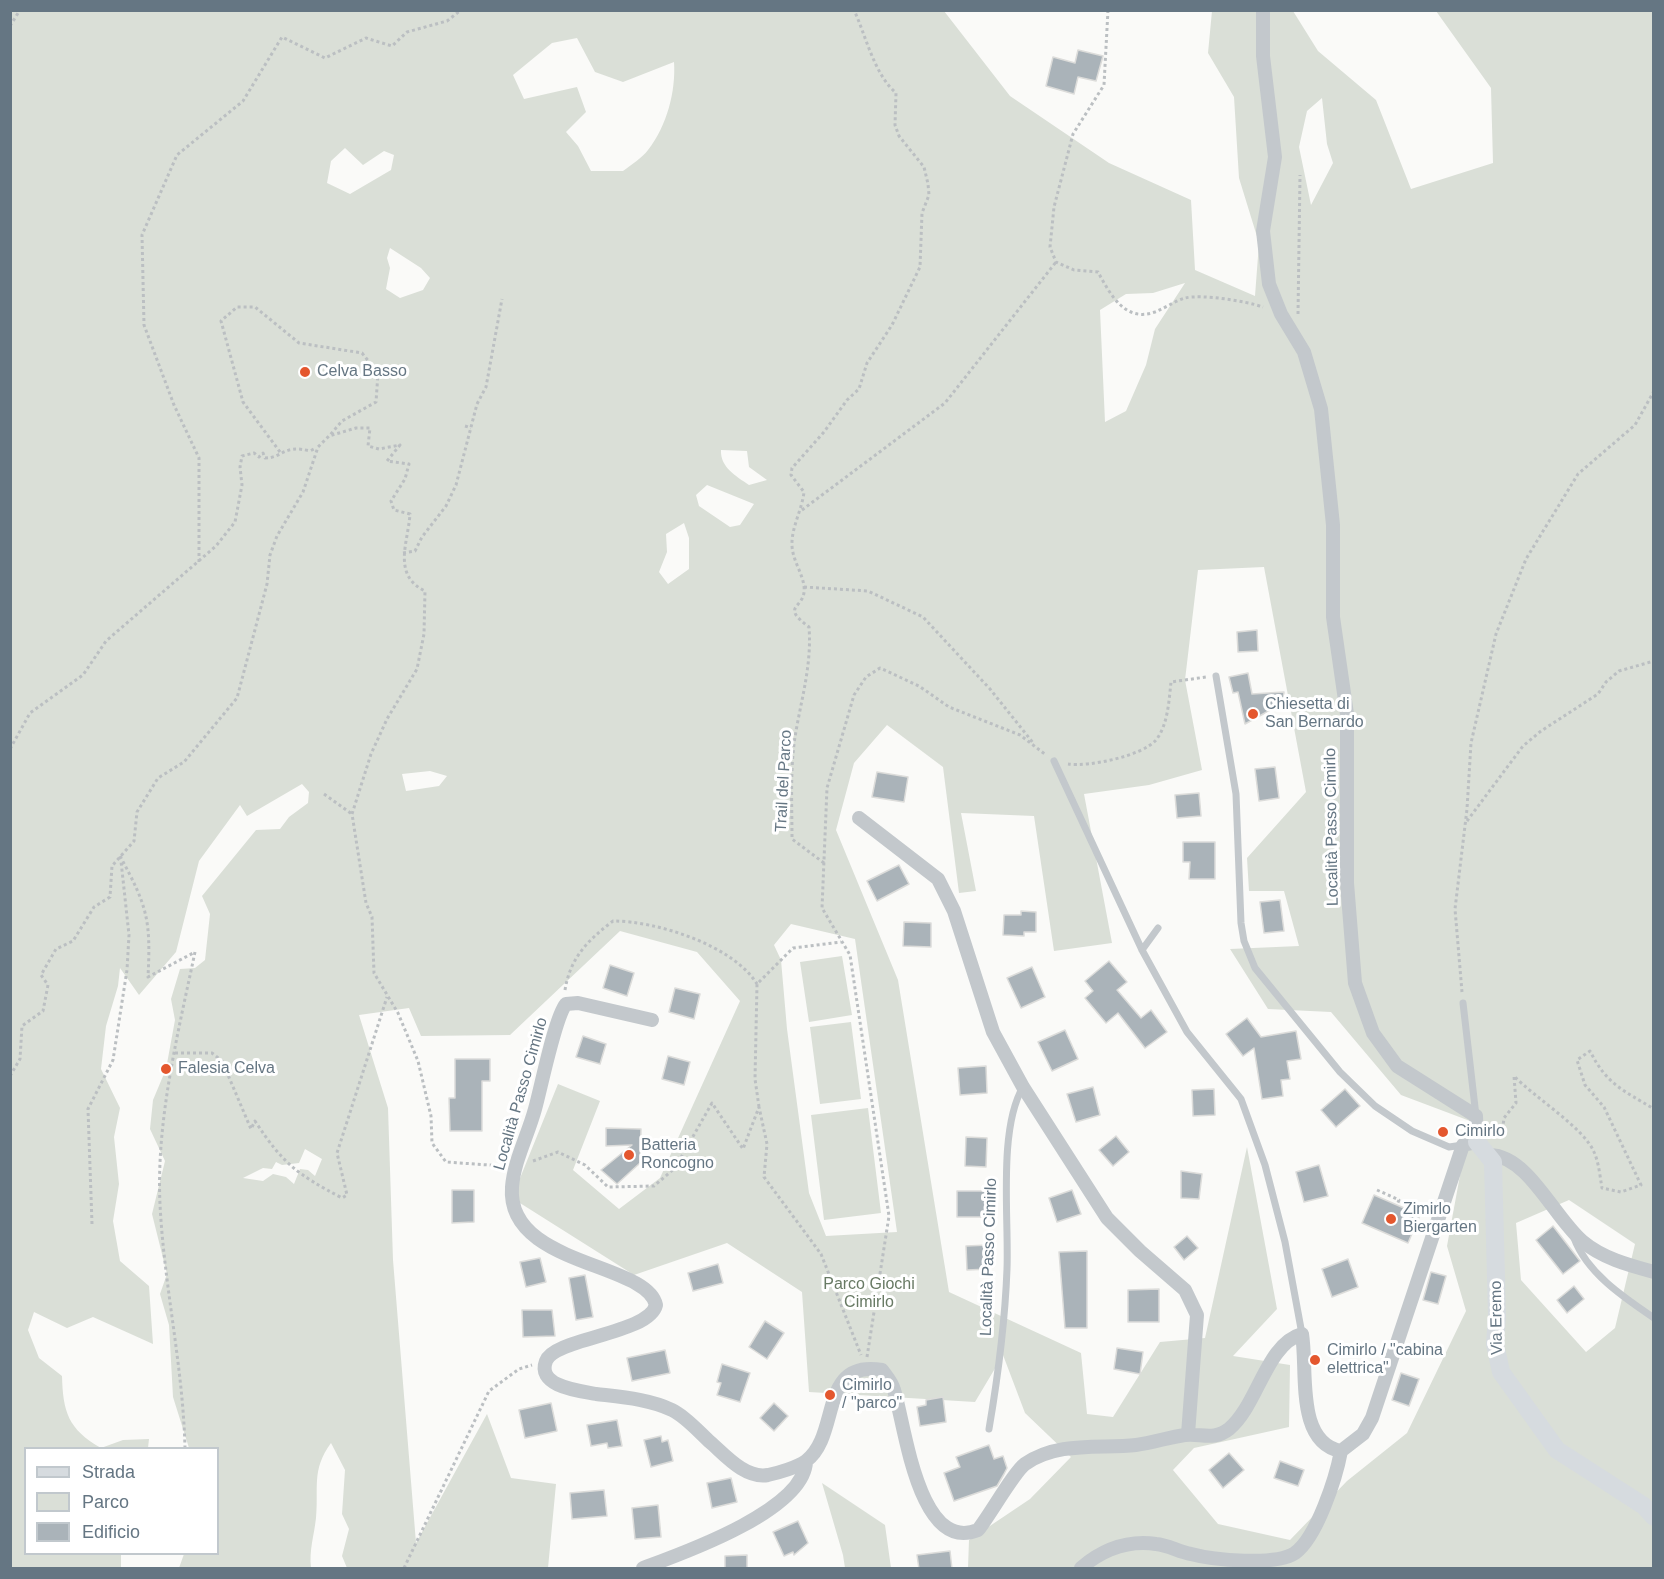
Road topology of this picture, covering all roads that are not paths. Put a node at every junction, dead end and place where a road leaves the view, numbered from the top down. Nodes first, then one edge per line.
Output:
1 (1263, 10) edge
2 (1216, 676) road end
3 (1054, 761) road end
4 (859, 818) dead end
5 (1158, 928) dead end
6 (1142, 950) junction
7 (1463, 1003) road end
8 (651, 1020) dead end
9 (1023, 1087) junction
10 (1476, 1116) junction
11 (1476, 1147) junction
12 (1571, 1230) junction
13 (1653, 1272) edge
14 (1653, 1318) edge
15 (1302, 1335) junction
16 (989, 1429) dead end
17 (1188, 1434) junction
18 (1341, 1451) junction
19 (806, 1461) junction
20 (1650, 1511) edge
21 (643, 1569) edge
22 (1081, 1569) edge

1 - 10 street, Località Passo Cimirlo
2 - 11 lane
3 - 6 lane
4 - 9 street
5 - 6 lane
6 - 15 lane
7 - 10 lane
8 - 19 street, Località Passo Cimirlo
9 - 16 lane, Località Passo Cimirlo
9 - 17 street
10 - 11 street
11 - 12 street
11 - 18 street
11 - 20 street, Via Eremo
12 - 13 street
12 - 14 lane
15 - 17 street
15 - 18 street
17 - 19 street
18 - 22 street
19 - 21 street

